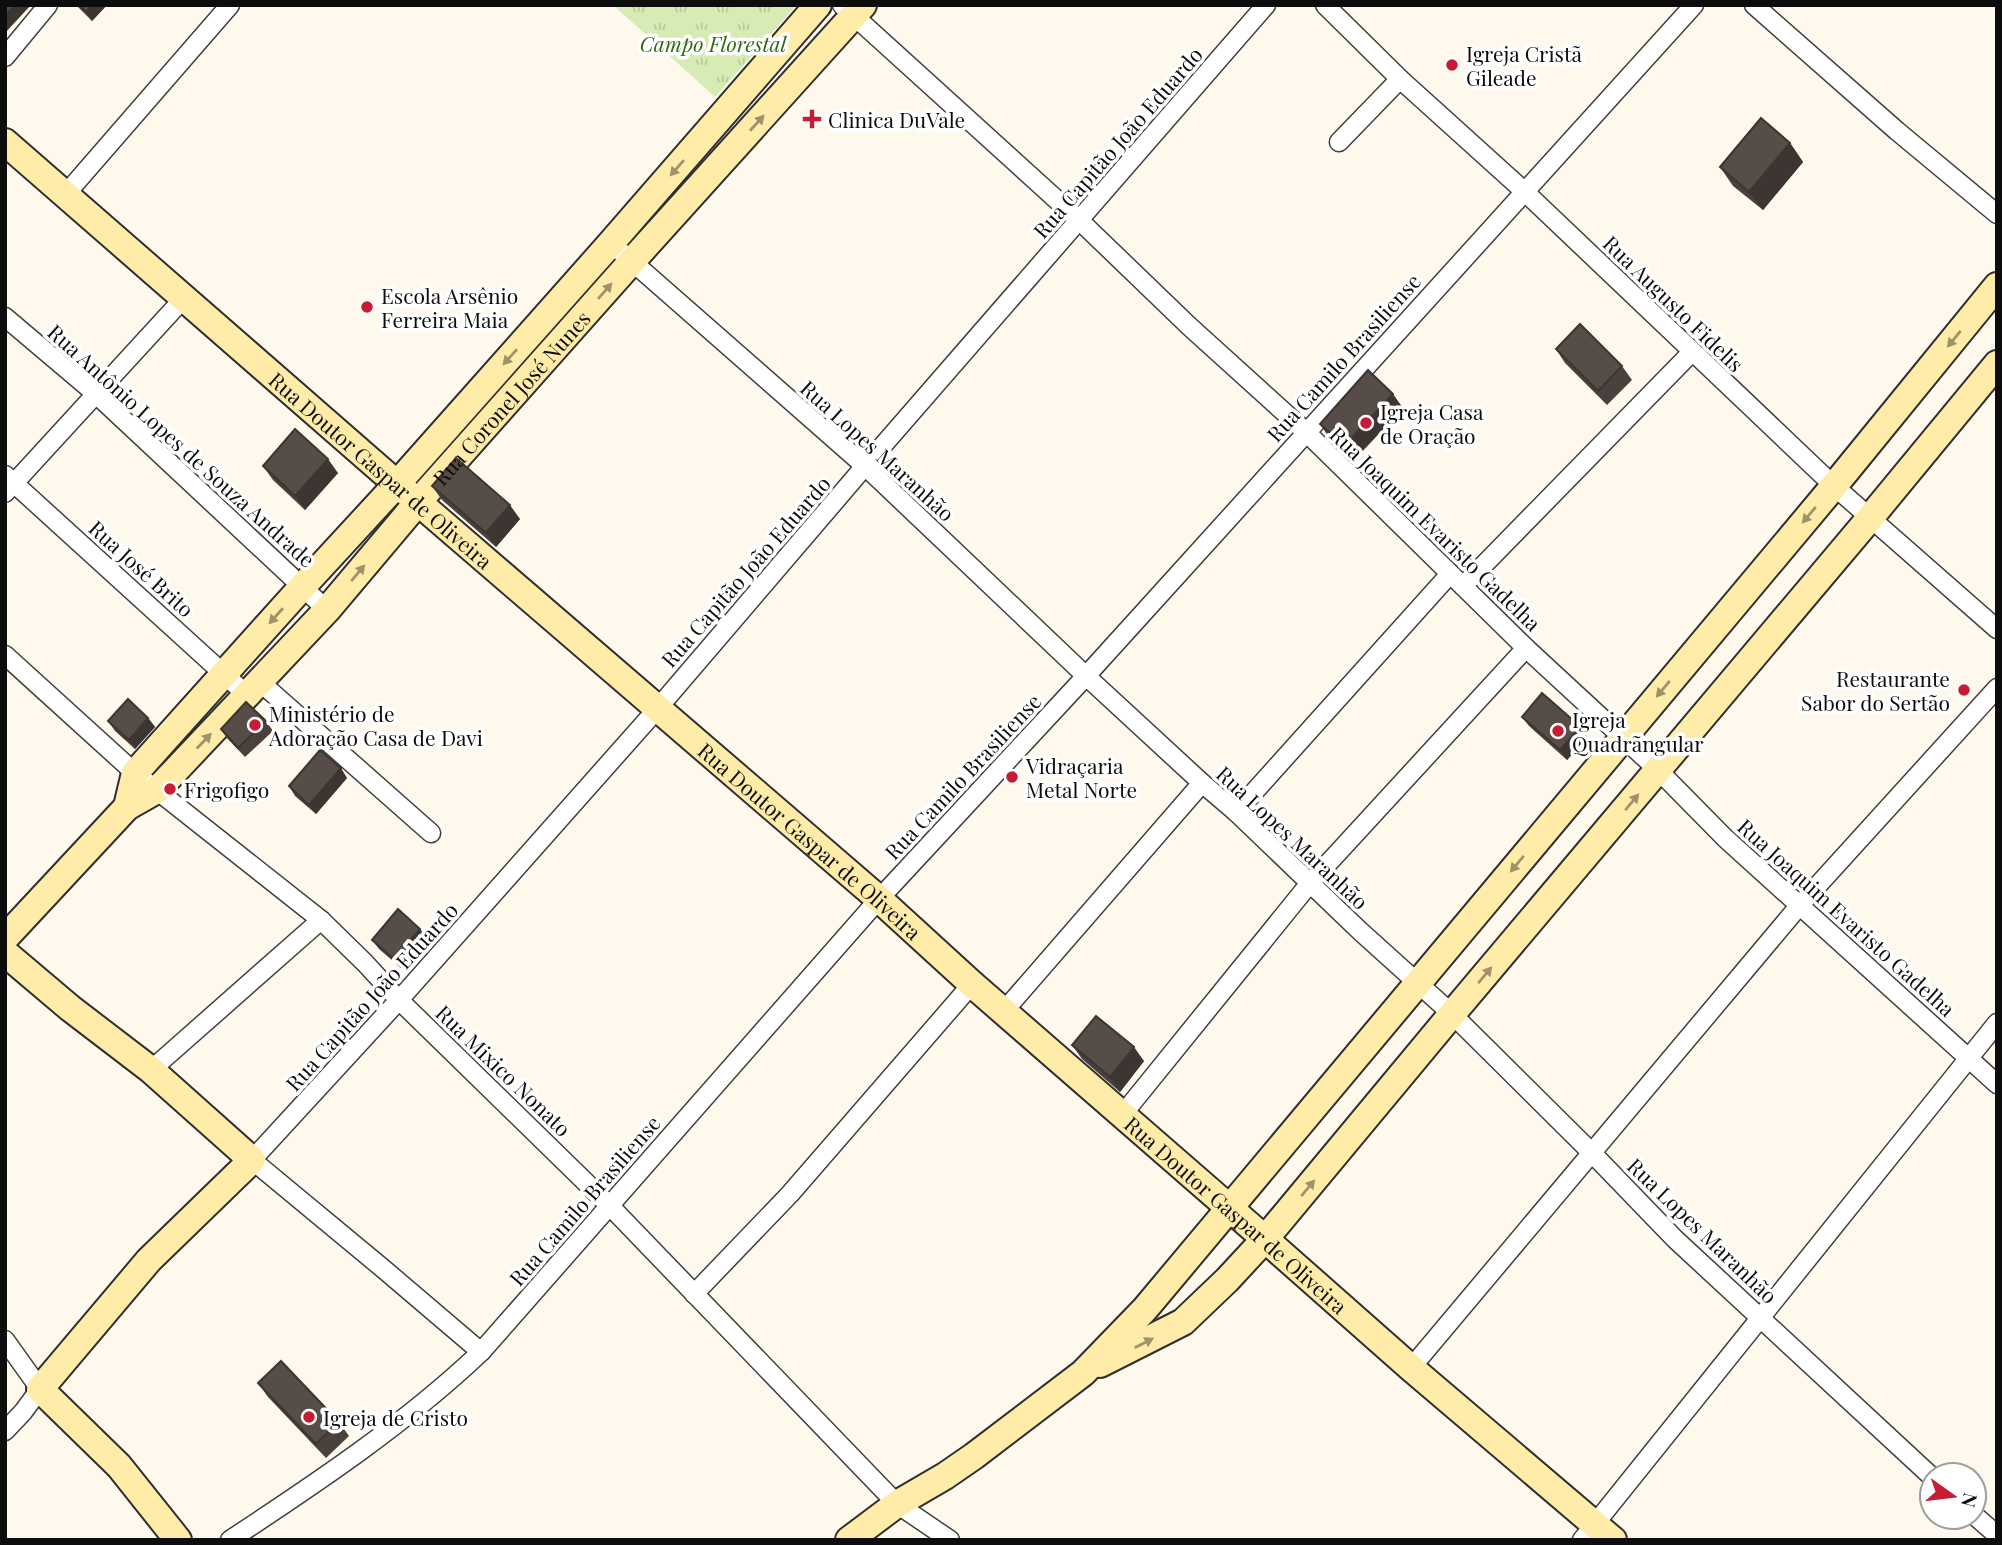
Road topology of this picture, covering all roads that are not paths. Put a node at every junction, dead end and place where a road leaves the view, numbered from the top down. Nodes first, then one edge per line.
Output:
1 (48, 5) edge
2 (230, 5) edge
3 (818, 5) edge
4 (1266, 5) edge
5 (1325, 5) edge
6 (1694, 5) edge
7 (1754, 5) edge
8 (853, 9) edge
9 (5, 57) edge
10 (1400, 79) junction
11 (5, 142) edge
12 (1339, 142) dead end
13 (1524, 191) junction
14 (65, 195) junction
15 (1997, 214) edge
16 (1079, 220) junction
17 (611, 243) junction
18 (633, 260) junction
19 (1997, 286) edge
20 (184, 298) junction
21 (5, 317) edge
22 (1692, 352) junction
23 (1997, 364) edge
24 (96, 394) junction
25 (1306, 432) junction
26 (865, 466) junction
27 (8, 484) edge
28 (397, 484) junction
29 (1834, 486) junction
30 (418, 502) junction
31 (1870, 518) junction
32 (1456, 580) junction
33 (303, 586) junction
34 (327, 610) junction
35 (1997, 629) edge
36 (1526, 648) junction
37 (5, 655) edge
38 (225, 674) junction
39 (1086, 677) junction
40 (1997, 688) edge
41 (254, 689) junction
42 (658, 708) junction
43 (1622, 737) junction
44 (1658, 771) junction
45 (135, 773) junction
46 (1202, 783) junction
47 (157, 790) junction
48 (127, 807) junction
49 (1236, 812) junction
50 (431, 833) dead end
51 (1310, 883) junction
52 (879, 899) junction
53 (1799, 906) junction
54 (321, 920) junction
55 (5, 938) edge
56 (5, 953) edge
57 (1418, 982) junction
58 (972, 984) junction
59 (398, 1000) junction
60 (1004, 1011) junction
61 (1452, 1014) junction
62 (1997, 1023) edge
63 (1969, 1057) junction
64 (151, 1070) junction
65 (1997, 1084) edge
66 (1123, 1114) junction
67 (1592, 1153) junction
68 (252, 1160) junction
69 (609, 1205) junction
70 (1230, 1210) junction
71 (1265, 1239) junction
72 (694, 1294) junction
73 (1759, 1317) junction
74 (5, 1340) edge
75 (481, 1352) junction
76 (1411, 1368) junction
77 (1083, 1373) junction
78 (40, 1389) junction
79 (5, 1431) edge
80 (1918, 1465) edge
81 (897, 1504) junction
82 (1596, 1534) edge
83 (178, 1540) edge
84 (230, 1540) edge
85 (849, 1540) edge
86 (950, 1540) edge

1 - 9 street
2 - 14 street
3 -> 17 street, Rua Coronel José Nunes
4 - 16 street, Rua Capitão João Eduardo
5 - 10 street, Rua Augusto Fidelis
6 - 13 street, Rua Camilo Brasiliense
7 - 15 street
8 - 16 street, Rua Joaquim Evaristo Gadelha
18 -> 8 street, Rua Coronel José Nunes
10 - 12 street
10 - 13 street, Rua Augusto Fidelis
11 - 14 street, Rua Doutor Gaspar de Oliveira
13 - 22 street, Rua Augusto Fidelis
13 - 25 street, Rua Camilo Brasiliense
14 - 20 street, Rua Doutor Gaspar de Oliveira
16 - 25 street, Rua Joaquim Evaristo Gadelha
16 - 26 street, Rua Capitão João Eduardo
17 - 18 street, Rua Lopes Maranhão
17 -> 28 street, Rua Coronel José Nunes
18 - 26 street, Rua Lopes Maranhão
30 -> 18 street, Rua Coronel José Nunes
19 -> 29 street
20 - 24 street
20 - 28 street, Rua Doutor Gaspar de Oliveira
21 - 24 street, Rua Antônio Lopes de Souza Andrade
22 - 29 street, Rua Augusto Fidelis
22 - 32 street
23 - 31 street
24 - 27 street
24 - 33 street, Rua Antônio Lopes de Souza Andrade
25 - 32 street, Rua Joaquim Evaristo Gadelha
25 - 39 street, Rua Camilo Brasiliense
26 - 39 street, Rua Lopes Maranhão
26 - 42 street, Rua Capitão João Eduardo
27 - 38 street, Rua José Brito
28 - 30 street, Rua Doutor Gaspar de Oliveira
28 - 33 street, Rua Coronel José Nunes
29 - 31 street, Rua Augusto Fidelis
29 -> 43 street
34 -> 30 street, Rua Coronel José Nunes
30 - 42 street, Rua Doutor Gaspar de Oliveira
31 - 35 street, Rua Augusto Fidelis
31 - 44 street
32 - 36 street, Rua Joaquim Evaristo Gadelha
32 - 49 street
33 - 34 street, Rua Antônio Lopes de Souza Andrade
33 -> 38 street, Rua Coronel José Nunes
34 - 41 street, Rua Coronel José Nunes
36 - 43 street, Rua Joaquim Evaristo Gadelha
36 - 51 street
37 - 45 street, Rua Mixico Nonato
38 - 41 street, Rua José Brito
38 - 45 street, Rua Coronel José Nunes
39 - 46 street, Rua Lopes Maranhão
39 - 52 street, Rua Camilo Brasiliense
40 - 53 street
47 -> 41 street, Rua Coronel José Nunes
41 - 50 street, Rua José Brito
42 - 52 street, Rua Doutor Gaspar de Oliveira
42 - 59 street, Rua Capitão João Eduardo
43 - 44 street, Rua Joaquim Evaristo Gadelha
43 -> 57 street
44 - 53 street, Rua Joaquim Evaristo Gadelha
61 -> 44 street
45 - 47 street, Rua Mixico Nonato
45 - 48 street
46 - 49 street, Rua Lopes Maranhão
46 - 60 street
47 - 48 street, Rua Coronel José Nunes
47 - 54 street, Rua Mixico Nonato
48 - 55 street
49 - 51 street, Rua Lopes Maranhão
51 - 57 street, Rua Lopes Maranhão
51 - 66 street
52 - 58 street, Rua Doutor Gaspar de Oliveira
52 - 69 street, Rua Camilo Brasiliense
53 - 63 street, Rua Joaquim Evaristo Gadelha
53 - 67 street
54 - 59 street, Rua Mixico Nonato
54 - 64 street
56 - 64 street
57 - 61 street, Rua Lopes Maranhão
57 - 70 street
58 - 60 street, Rua Doutor Gaspar de Oliveira
58 - 72 street
59 - 68 street, Rua Capitão João Eduardo
59 - 69 street, Rua Mixico Nonato
60 - 66 street, Rua Doutor Gaspar de Oliveira
61 - 67 street, Rua Lopes Maranhão
71 -> 61 street
62 - 63 street
63 - 65 street, Rua Joaquim Evaristo Gadelha
63 - 73 street
64 - 68 street
66 - 70 street, Rua Doutor Gaspar de Oliveira
67 - 73 street, Rua Lopes Maranhão
67 - 76 street
68 - 75 street
68 - 78 street
69 - 72 street, Rua Mixico Nonato
69 - 75 street, Rua Camilo Brasiliense
70 - 71 street, Rua Doutor Gaspar de Oliveira
70 - 77 street
71 - 76 street, Rua Doutor Gaspar de Oliveira
77 -> 71 street
72 - 81 street, Rua Mixico Nonato
73 - 80 street, Rua Lopes Maranhão
73 - 82 street
74 - 78 street
75 - 84 street, Rua Camilo Brasiliense
76 - 82 street, Rua Doutor Gaspar de Oliveira
77 - 81 street
78 - 79 street
78 - 83 street
81 - 85 street
81 - 86 street, Rua Mixico Nonato

